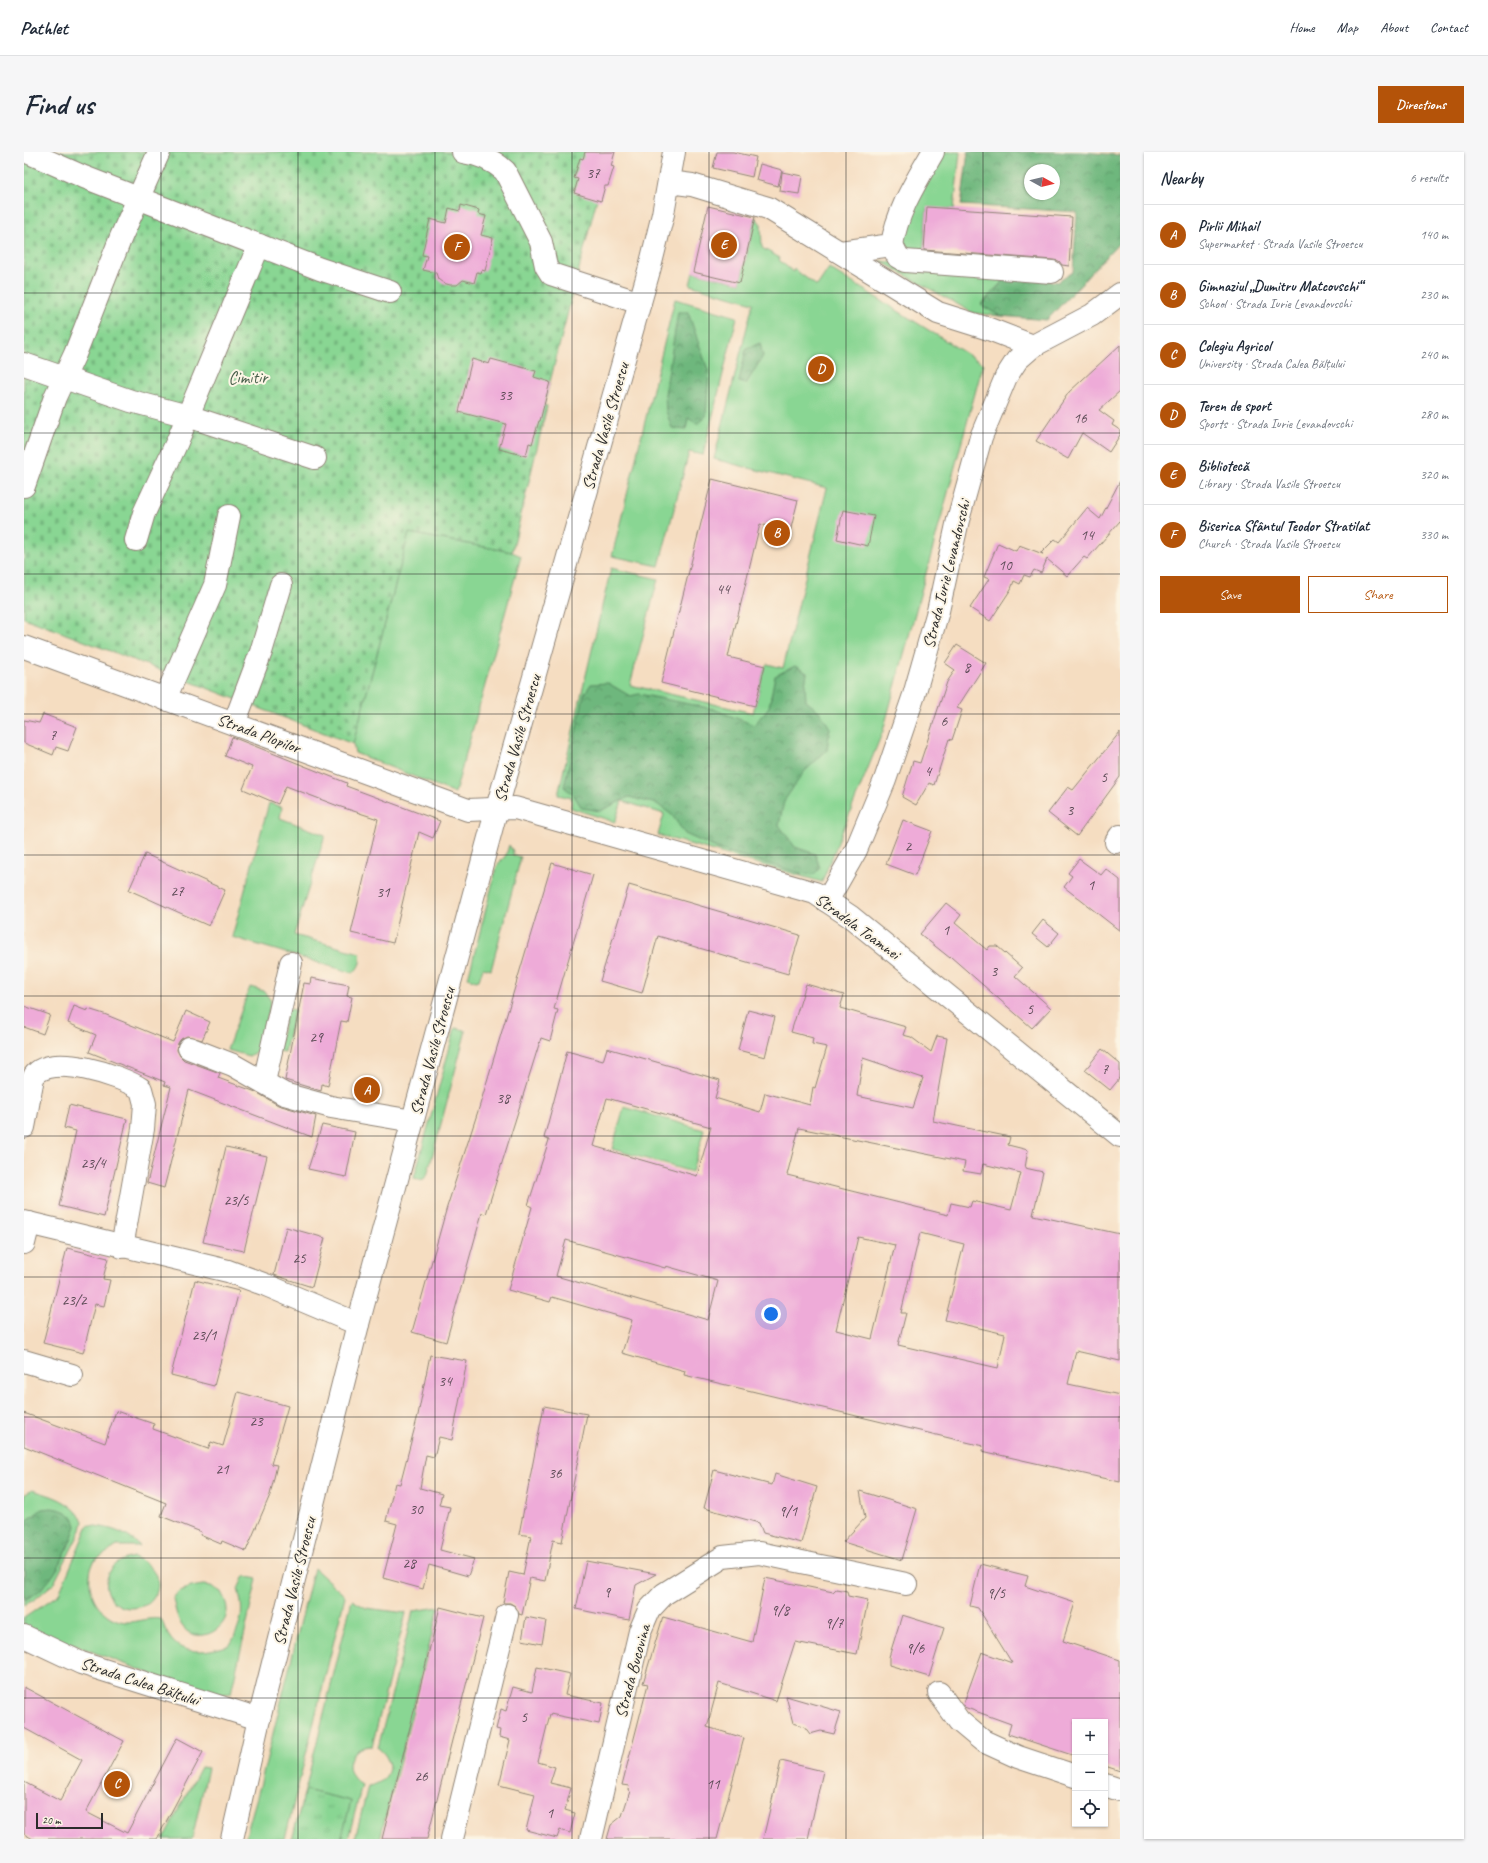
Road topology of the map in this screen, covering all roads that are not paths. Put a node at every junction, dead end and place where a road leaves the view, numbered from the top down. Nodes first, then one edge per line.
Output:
1 (27, 152) edge
2 (159, 152) edge
3 (463, 152) edge
4 (674, 152) edge
5 (933, 152) edge
6 (508, 161) edge
7 (669, 182) junction
8 (139, 198) junction
9 (259, 245) junction
10 (892, 245) junction
11 (840, 252) junction
12 (1052, 272) dead end
13 (390, 292) dead end
14 (1120, 294) edge
15 (640, 303) junction
16 (1034, 346) junction
17 (24, 364) edge
18 (64, 377) junction
19 (188, 416) junction
20 (315, 458) dead end
21 (24, 486) edge
22 (229, 516) dead end
23 (136, 540) dead end
24 (281, 585) dead end
25 (24, 647) edge
26 (165, 699) junction
27 (234, 724) junction
28 (497, 808) junction
29 (827, 901) junction
30 (291, 963) dead end
31 (189, 1048) dead end
32 (264, 1082) junction
33 (413, 1121) junction
34 (24, 1127) edge
35 (1120, 1136) edge
36 (26, 1230) edge
37 (122, 1247) junction
38 (358, 1324) junction
39 (24, 1361) edge
40 (72, 1375) dead end
41 (906, 1584) dead end
42 (507, 1615) dead end
43 (24, 1636) edge
44 (939, 1693) dead end
45 (259, 1719) junction
46 (1072, 1775) edge
47 (1108, 1786) edge
48 (1120, 1790) edge
49 (458, 1838) edge
50 (232, 1839) edge
51 (591, 1839) edge

1 - 8 street
2 - 8 street
3 - 6 street
4 - 7 street, Strada Vasile Stroescu
5 - 10 street
6 - 15 street
7 - 11 street
7 - 15 street, Strada Vasile Stroescu
8 - 9 street
8 - 18 street
9 - 13 street
9 - 19 street
10 - 11 street
10 - 12 street
11 - 16 street
14 - 16 street, Strada Iurie Levandovschi
15 - 28 street, Strada Vasile Stroescu
16 - 29 street, Strada Iurie Levandovschi
17 - 18 street
18 - 19 street
18 - 21 street
19 - 20 street
19 - 23 street
22 - 26 street
24 - 27 street
25 - 26 street, Strada Plopilor
26 - 27 street, Strada Plopilor
27 - 28 street, Strada Plopilor
28 - 29 street, Stradela Toamnei
28 - 33 street, Strada Vasile Stroescu
29 - 35 street, Stradela Toamnei
30 - 32 street
31 - 32 street
32 - 33 street
33 - 38 street, Strada Vasile Stroescu
34 - 37 street
36 - 37 street
37 - 38 street
38 - 45 street, Strada Vasile Stroescu
39 - 40 street
41 - 51 street, Strada Bucovina
42 - 49 street
43 - 45 street, Strada Calea Bălțului
44 - 46 street
45 - 50 street, Strada Vasile Stroescu
47 - 48 street

